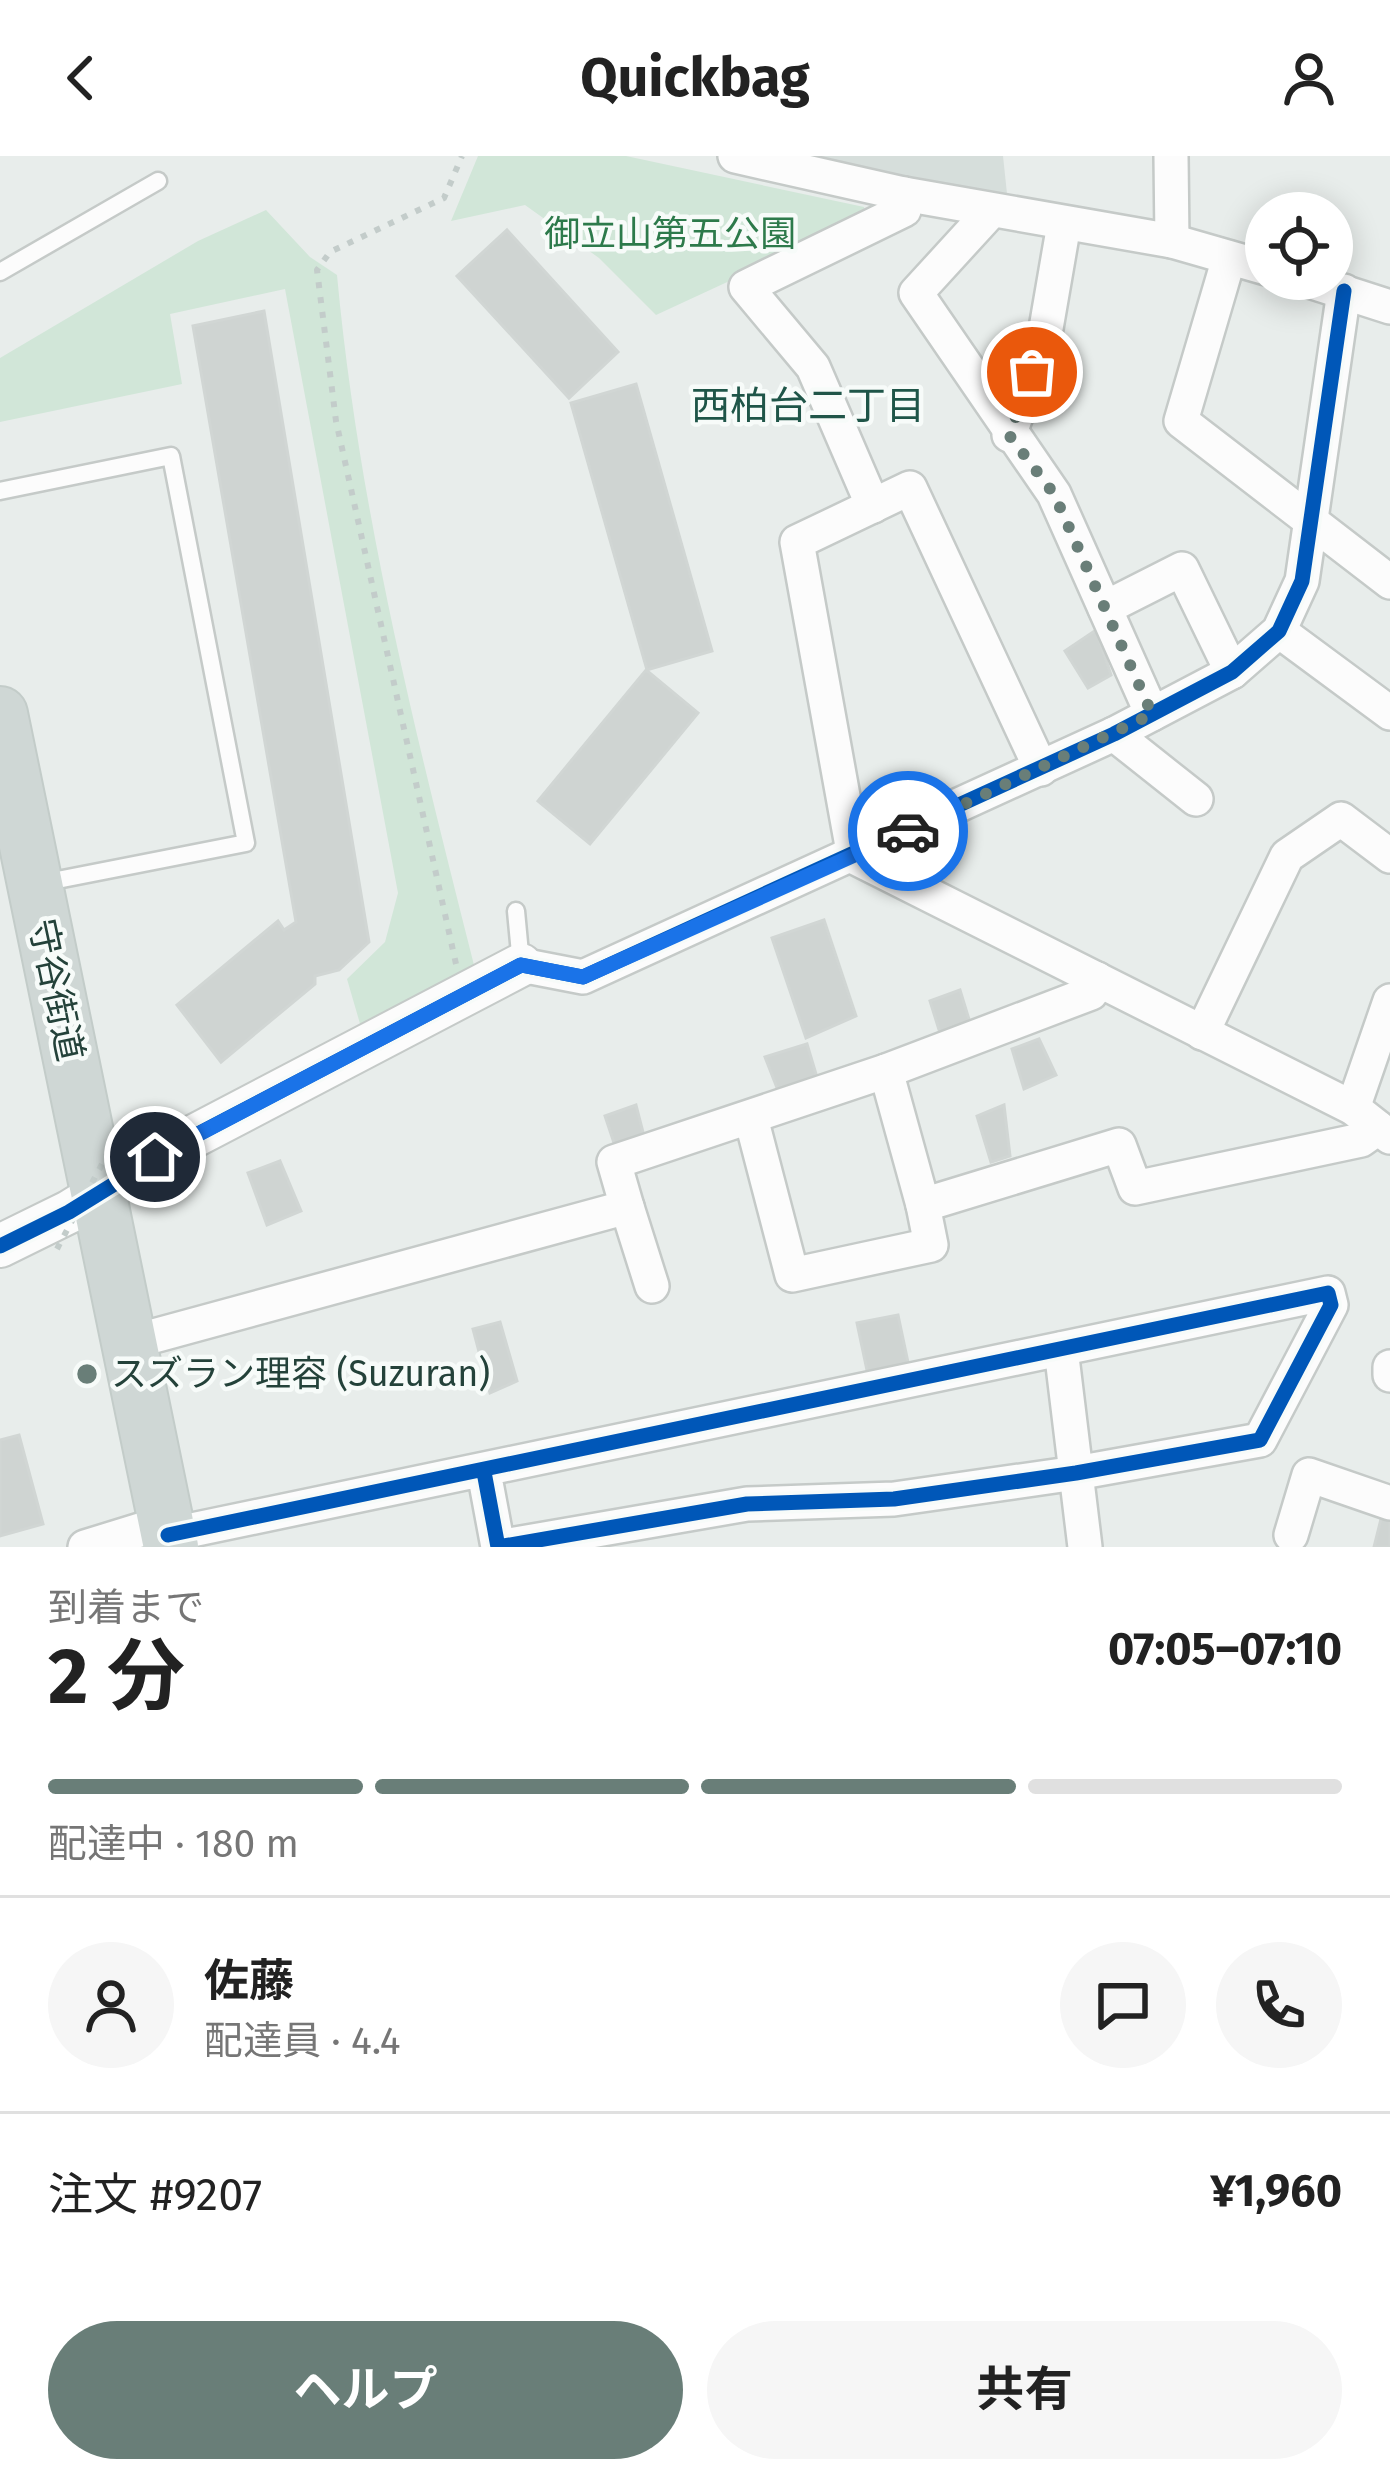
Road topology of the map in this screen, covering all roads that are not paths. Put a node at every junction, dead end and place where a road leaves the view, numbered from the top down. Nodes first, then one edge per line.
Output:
1 (735, 156) edge
2 (1171, 156) edge
3 (158, 181) dead end
4 (904, 194) junction
5 (991, 211) junction
6 (1064, 224) junction
7 (1172, 241) junction
8 (1229, 258) junction
9 (1245, 262) edge
10 (0, 272) edge
11 (1353, 294) edge
12 (1343, 300) edge
13 (1390, 307) edge
14 (1009, 435) junction
15 (0, 491) edge
16 (873, 506) junction
17 (1311, 522) junction
18 (1390, 582) edge
19 (1106, 608) junction
20 (1279, 632) junction
21 (1232, 672) junction
22 (1390, 713) edge
23 (0, 714) edge
24 (1152, 714) junction
25 (1114, 734) junction
26 (1041, 769) junction
27 (1196, 799) dead end
28 (854, 856) junction
29 (1390, 856) edge
30 (35, 884) junction
31 (515, 911) dead end
32 (521, 965) junction
33 (1097, 979) junction
34 (1390, 1001) edge
35 (1202, 1033) junction
36 (886, 1071) junction
37 (751, 1118) junction
38 (1374, 1124) edge
39 (98, 1193) junction
40 (923, 1205) junction
41 (627, 1207) junction
42 (0, 1246) edge
43 (652, 1286) dead end
44 (128, 1342) junction
45 (1060, 1349) junction
46 (484, 1472) junction
47 (1076, 1474) junction
48 (1390, 1503) edge
49 (168, 1535) edge
50 (1291, 1535) dead end
51 (85, 1547) edge
52 (1085, 1547) edge

1 - 4 street
2 - 7 street
3 - 10 lane
4 - 5 street
4 - 16 street
5 - 6 street
5 - 14 street
6 - 7 street
6 - 14 street
7 - 8 street
8 - 9 street
8 - 17 street
11 - 13 street
12 - 17 street
14 - 19 street
15 - 30 lane
16 - 26 street
16 - 28 street
17 - 18 street
17 - 20 street
19 - 21 street
19 - 24 street
20 - 21 street
20 - 22 street
21 - 24 street
23 - 30 main road, 守谷街道
24 - 25 street
25 - 26 street
25 - 27 street
26 - 28 street
28 - 32 street
28 - 33 street
29 - 35 street
30 - 39 main road, 守谷街道
31 - 32 lane
32 - 39 street
33 - 35 street
33 - 36 street
34 - 38 street
35 - 38 street
36 - 37 street
36 - 40 street
37 - 40 street
37 - 41 street
38 - 40 street
39 - 42 street
39 - 44 main road, 守谷街道
41 - 43 street
41 - 44 street
44 - 49 main road, 守谷街道
45 - 46 street
45 - 47 street
45 - 47 street
46 - 47 street
46 - 49 street
47 - 52 street
48 - 50 street
49 - 51 street

